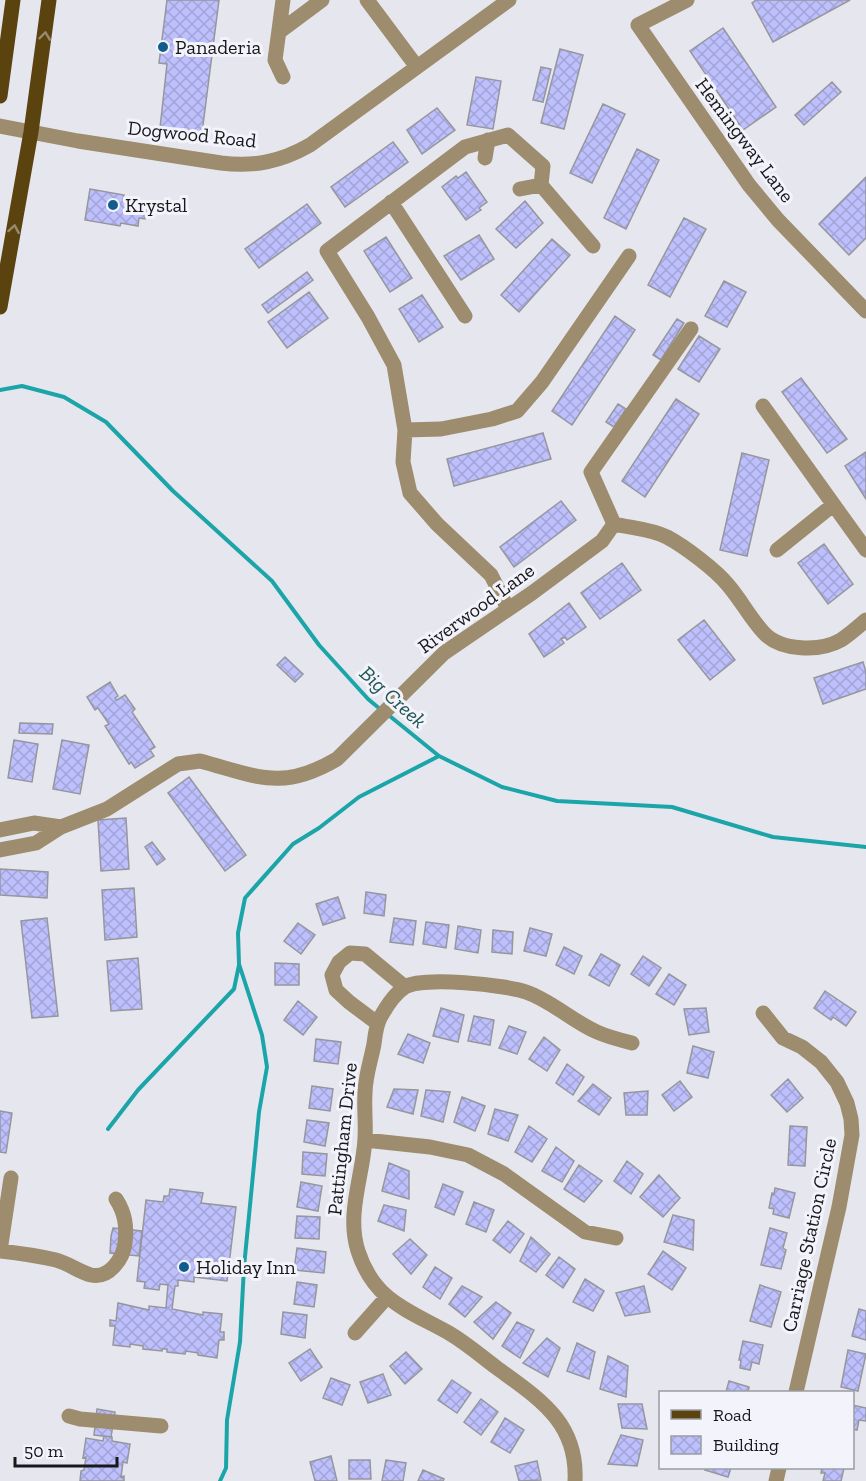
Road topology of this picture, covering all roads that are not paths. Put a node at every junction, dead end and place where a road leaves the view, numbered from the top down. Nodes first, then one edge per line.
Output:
1 (13, 0) edge
2 (49, 0) edge
3 (283, 0) edge
4 (322, 0) edge
5 (367, 0) edge
6 (509, 0) edge
7 (687, 0) edge
8 (279, 32) junction
9 (417, 67) junction
10 (284, 77) dead end
11 (1, 88) edge
12 (0, 126) edge
13 (31, 132) junction
14 (488, 140) junction
15 (485, 158) dead end
16 (541, 185) junction
17 (520, 189) dead end
18 (391, 202) junction
19 (593, 246) dead end
20 (629, 256) dead end
21 (0, 307) edge
22 (866, 311) edge
23 (465, 316) dead end
24 (691, 328) dead end
25 (763, 406) dead end
26 (405, 430) junction
27 (833, 505) junction
28 (614, 524) junction
29 (777, 550) dead end
30 (866, 550) edge
31 (508, 609) junction
32 (866, 620) edge
33 (61, 827) junction
34 (0, 830) edge
35 (0, 850) edge
36 (405, 987) junction
37 (763, 1013) dead end
38 (377, 1023) junction
39 (632, 1044) dead end
40 (365, 1140) junction
41 (11, 1178) dead end
42 (116, 1199) dead end
43 (616, 1238) dead end
44 (0, 1251) edge
45 (387, 1297) junction
46 (355, 1333) dead end
47 (796, 1391) edge
48 (69, 1416) dead end
49 (161, 1426) dead end
50 (575, 1481) edge

1 - 11 main road
13 -> 2 main road
3 - 8 street
4 - 8 street
5 - 9 street
6 - 9 street, Dogwood Road
7 - 22 street, Hemingway Lane
8 - 10 street
9 - 13 street, Dogwood Road
12 - 13 street, Dogwood Road
21 -> 13 main road
14 - 15 street
14 - 16 street
14 - 18 street
16 - 17 street
16 - 19 street
18 - 23 street
18 - 26 street
20 - 26 street
24 - 28 street
25 - 27 street
26 - 31 street
27 - 29 street
27 - 30 street
28 - 31 street, Riverwood Lane
28 - 32 street
31 - 33 street, Riverwood Lane
33 - 34 street, Riverwood Lane
33 - 35 street, Riverwood Lane
36 - 38 street, Pattingham Drive
36 - 38 street
36 - 39 street
37 - 47 street, Carriage Station Circle
38 - 40 street, Pattingham Drive
40 - 43 street
40 - 45 street, Pattingham Drive
41 - 44 street
42 - 44 street
45 - 46 street
45 - 50 street, Pattingham Drive
48 - 49 street

